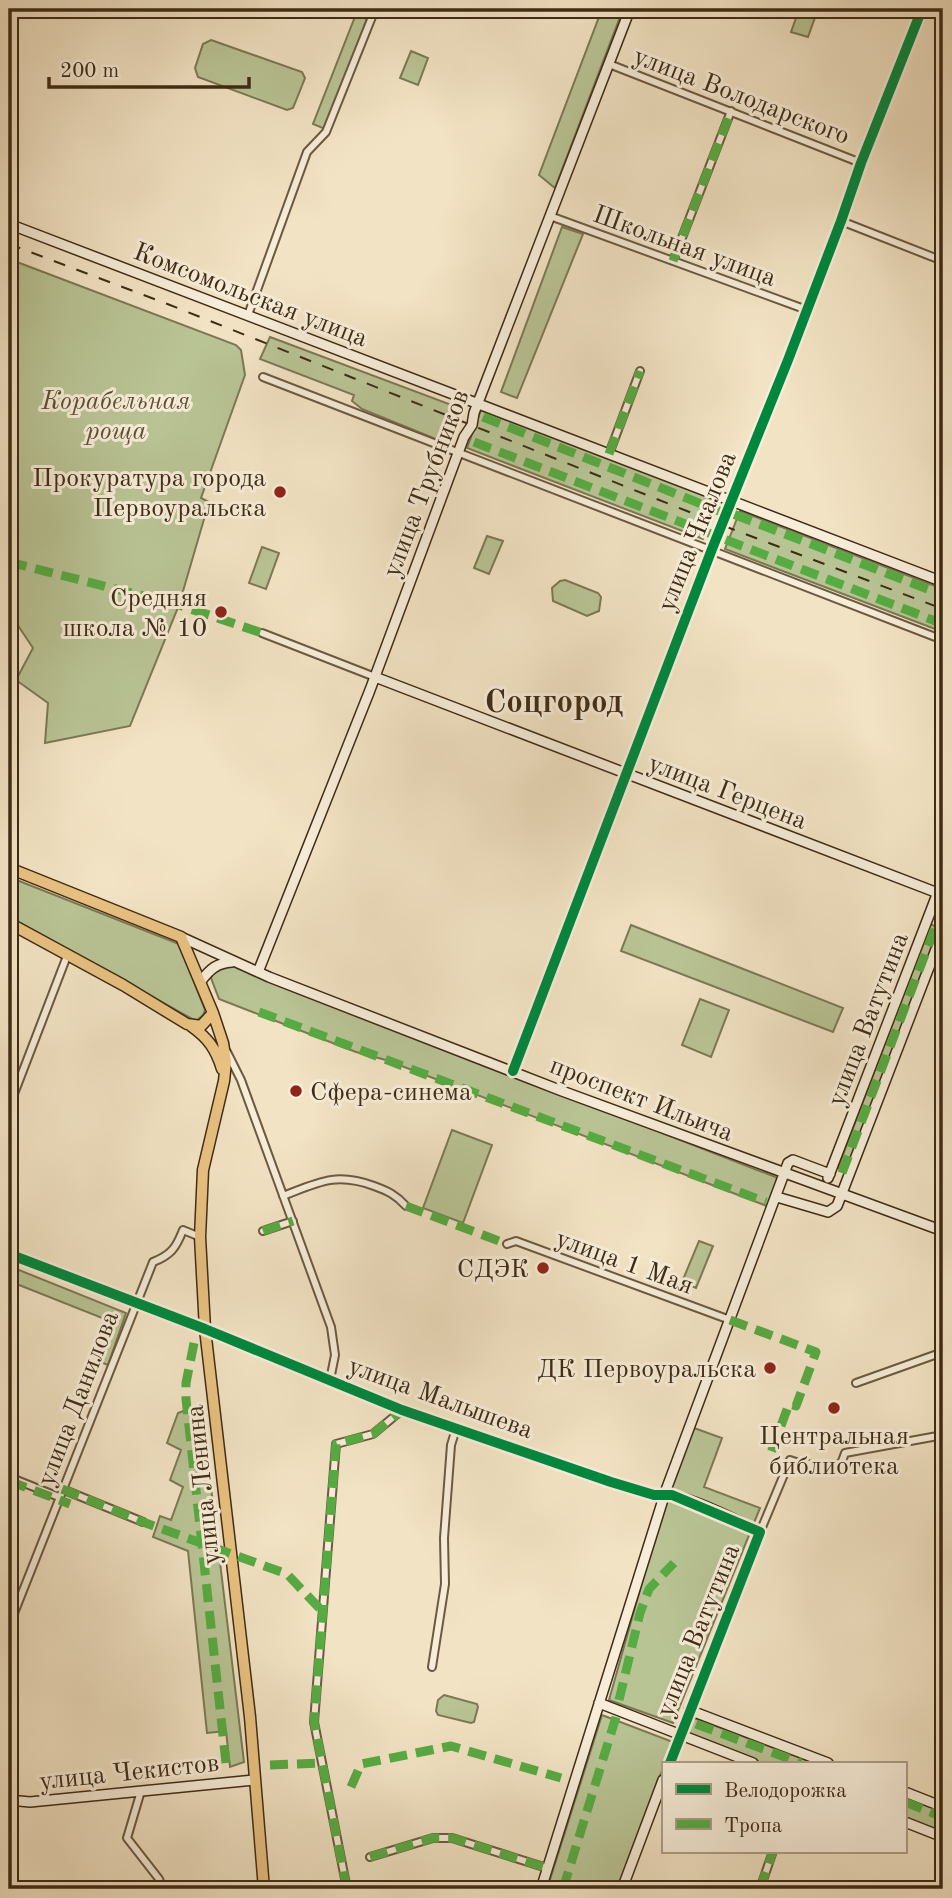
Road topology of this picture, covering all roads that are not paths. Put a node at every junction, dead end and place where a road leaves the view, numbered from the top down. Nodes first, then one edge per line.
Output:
1 (370, 9) edge
2 (630, 9) edge
3 (922, 9) edge
4 (608, 64) junction
5 (731, 111) junction
6 (861, 163) junction
7 (550, 215) junction
8 (841, 221) junction
9 (9, 224) edge
10 (673, 261) junction
11 (943, 261) edge
12 (807, 310) junction
13 (248, 315) junction
14 (640, 371) dead end
15 (263, 377) dead end
16 (477, 404) junction
17 (458, 453) junction
18 (609, 454) junction
19 (731, 500) junction
20 (712, 549) junction
21 (943, 582) edge
22 (262, 634) dead end
23 (943, 640) edge
24 (375, 677) junction
25 (626, 774) junction
26 (9, 868) edge
27 (943, 879) edge
28 (940, 894) edge
29 (9, 923) edge
30 (943, 931) edge
31 (181, 937) junction
32 (67, 956) junction
33 (233, 962) junction
34 (258, 972) junction
35 (201, 981) junction
36 (214, 1013) junction
37 (187, 1024) junction
38 (223, 1043) junction
39 (513, 1070) junction
40 (224, 1079) junction
41 (9, 1107) edge
42 (784, 1173) junction
43 (830, 1174) junction
44 (825, 1186) junction
45 (841, 1192) junction
46 (284, 1196) junction
47 (777, 1197) junction
48 (406, 1206) dead end
49 (293, 1221) junction
50 (263, 1231) dead end
51 (943, 1231) edge
52 (200, 1237) junction
53 (507, 1244) dead end
54 (9, 1254) edge
55 (135, 1302) junction
56 (730, 1320) junction
57 (205, 1329) junction
58 (943, 1352) edge
59 (330, 1380) junction
60 (856, 1383) dead end
61 (402, 1410) junction
62 (456, 1429) junction
63 (943, 1435) edge
64 (9, 1477) edge
65 (62, 1489) junction
66 (664, 1495) junction
67 (59, 1497) junction
68 (143, 1522) dead end
69 (761, 1532) junction
70 (9, 1626) edge
71 (432, 1667) dead end
72 (599, 1703) junction
73 (689, 1710) junction
74 (680, 1735) junction
75 (670, 1762) edge
76 (750, 1762) edge
77 (825, 1762) edge
78 (254, 1780) junction
79 (662, 1783) edge
80 (141, 1791) junction
81 (906, 1792) edge
82 (9, 1800) edge
83 (943, 1807) edge
84 (906, 1822) edge
85 (943, 1837) edge
86 (772, 1853) edge
87 (370, 1857) dead end
88 (547, 1868) junction
89 (163, 1889) edge
90 (264, 1889) edge
91 (347, 1889) edge
92 (541, 1889) edge
93 (622, 1889) edge
94 (760, 1889) edge

1 - 13 street
2 - 4 street, улица Трубников
3 - 6 street, улица Чкалова
4 - 5 street, улица Володарского
4 - 7 street, улица Трубников
5 - 6 street, улица Володарского
5 - 10 street
6 - 8 street, улица Чкалова
7 - 10 street, Школьная улица
7 - 16 street, улица Трубников
8 - 11 street
8 - 12 street, улица Чкалова
9 - 13 street, Комсомольская улица
10 - 12 street, Школьная улица
12 - 19 street, улица Чкалова
13 - 16 street, Комсомольская улица
14 - 18 street
15 - 17 street
16 - 17 street, улица Трубников
16 - 18 street, Комсомольская улица
17 - 20 street
17 - 24 street, улица Трубников
18 - 19 street, Комсомольская улица
19 - 20 street, улица Чкалова
19 - 21 street, Комсомольская улица
20 - 23 street
20 - 25 street, улица Чкалова
22 - 24 street, улица Герцена
24 - 25 street, улица Герцена
24 - 34 street, улица Трубников
25 - 28 street, улица Герцена
25 - 39 street, улица Чкалова
26 - 31 main road, проспект Ильича
27 - 28 street, улица Ватутина
28 - 43 street, улица Ватутина
29 - 32 main road
30 - 45 street, улица Ватутина
31 - 33 street, проспект Ильича
31 - 35 main road, улица Ленина
32 - 37 main road
32 - 41 street
33 - 34 street, проспект Ильича
33 - 35 street
34 - 39 street, проспект Ильича
35 - 36 main road, улица Ленина
36 - 37 main road
36 - 38 main road, улица Ленина
37 - 40 main road
38 - 40 main road, улица Ленина
38 - 46 street, улица Ленина
39 - 42 street, проспект Ильича
40 - 52 main road, улица Ленина
42 - 43 street
42 - 44 street, проспект Ильича
42 - 47 street
43 - 44 street, улица Ватутина
43 - 45 street
44 - 45 street, проспект Ильича
45 - 47 street
45 - 51 street, проспект Ильича
46 - 48 street
46 - 49 street, улица Ленина
47 - 56 street
49 - 50 street
49 - 59 street, улица Ленина
52 - 55 street, улица Данилова
52 - 57 main road, улица Ленина
53 - 56 street, улица 1 Мая
54 - 55 street
55 - 57 street
55 - 65 street, улица Данилова
56 - 66 street
57 - 59 street, улица Малышева
57 - 78 main road, улица Ленина
58 - 60 street
59 - 61 street, улица Малышева
61 - 62 street, улица Малышева
61 - 91 street
62 - 66 street, улица Малышева
62 - 71 street
63 - 69 street, улица Ватутина
64 - 67 street
65 - 67 street, улица Данилова
65 - 68 street
66 - 69 street, улица Ватутина
66 - 72 street
67 - 70 street, улица Данилова
69 - 73 street, улица Ватутина
72 - 74 street
72 - 88 street
73 - 74 street, улица Ватутина
73 - 77 street
74 - 75 street, улица Ватутина
74 - 76 street
78 - 80 street, улица Чекистов
78 - 90 main road, улица Ленина
79 - 93 street
80 - 82 street, улица Чекистов
80 - 89 street
81 - 83 street
84 - 85 street
86 - 94 street
87 - 88 street
88 - 92 street

